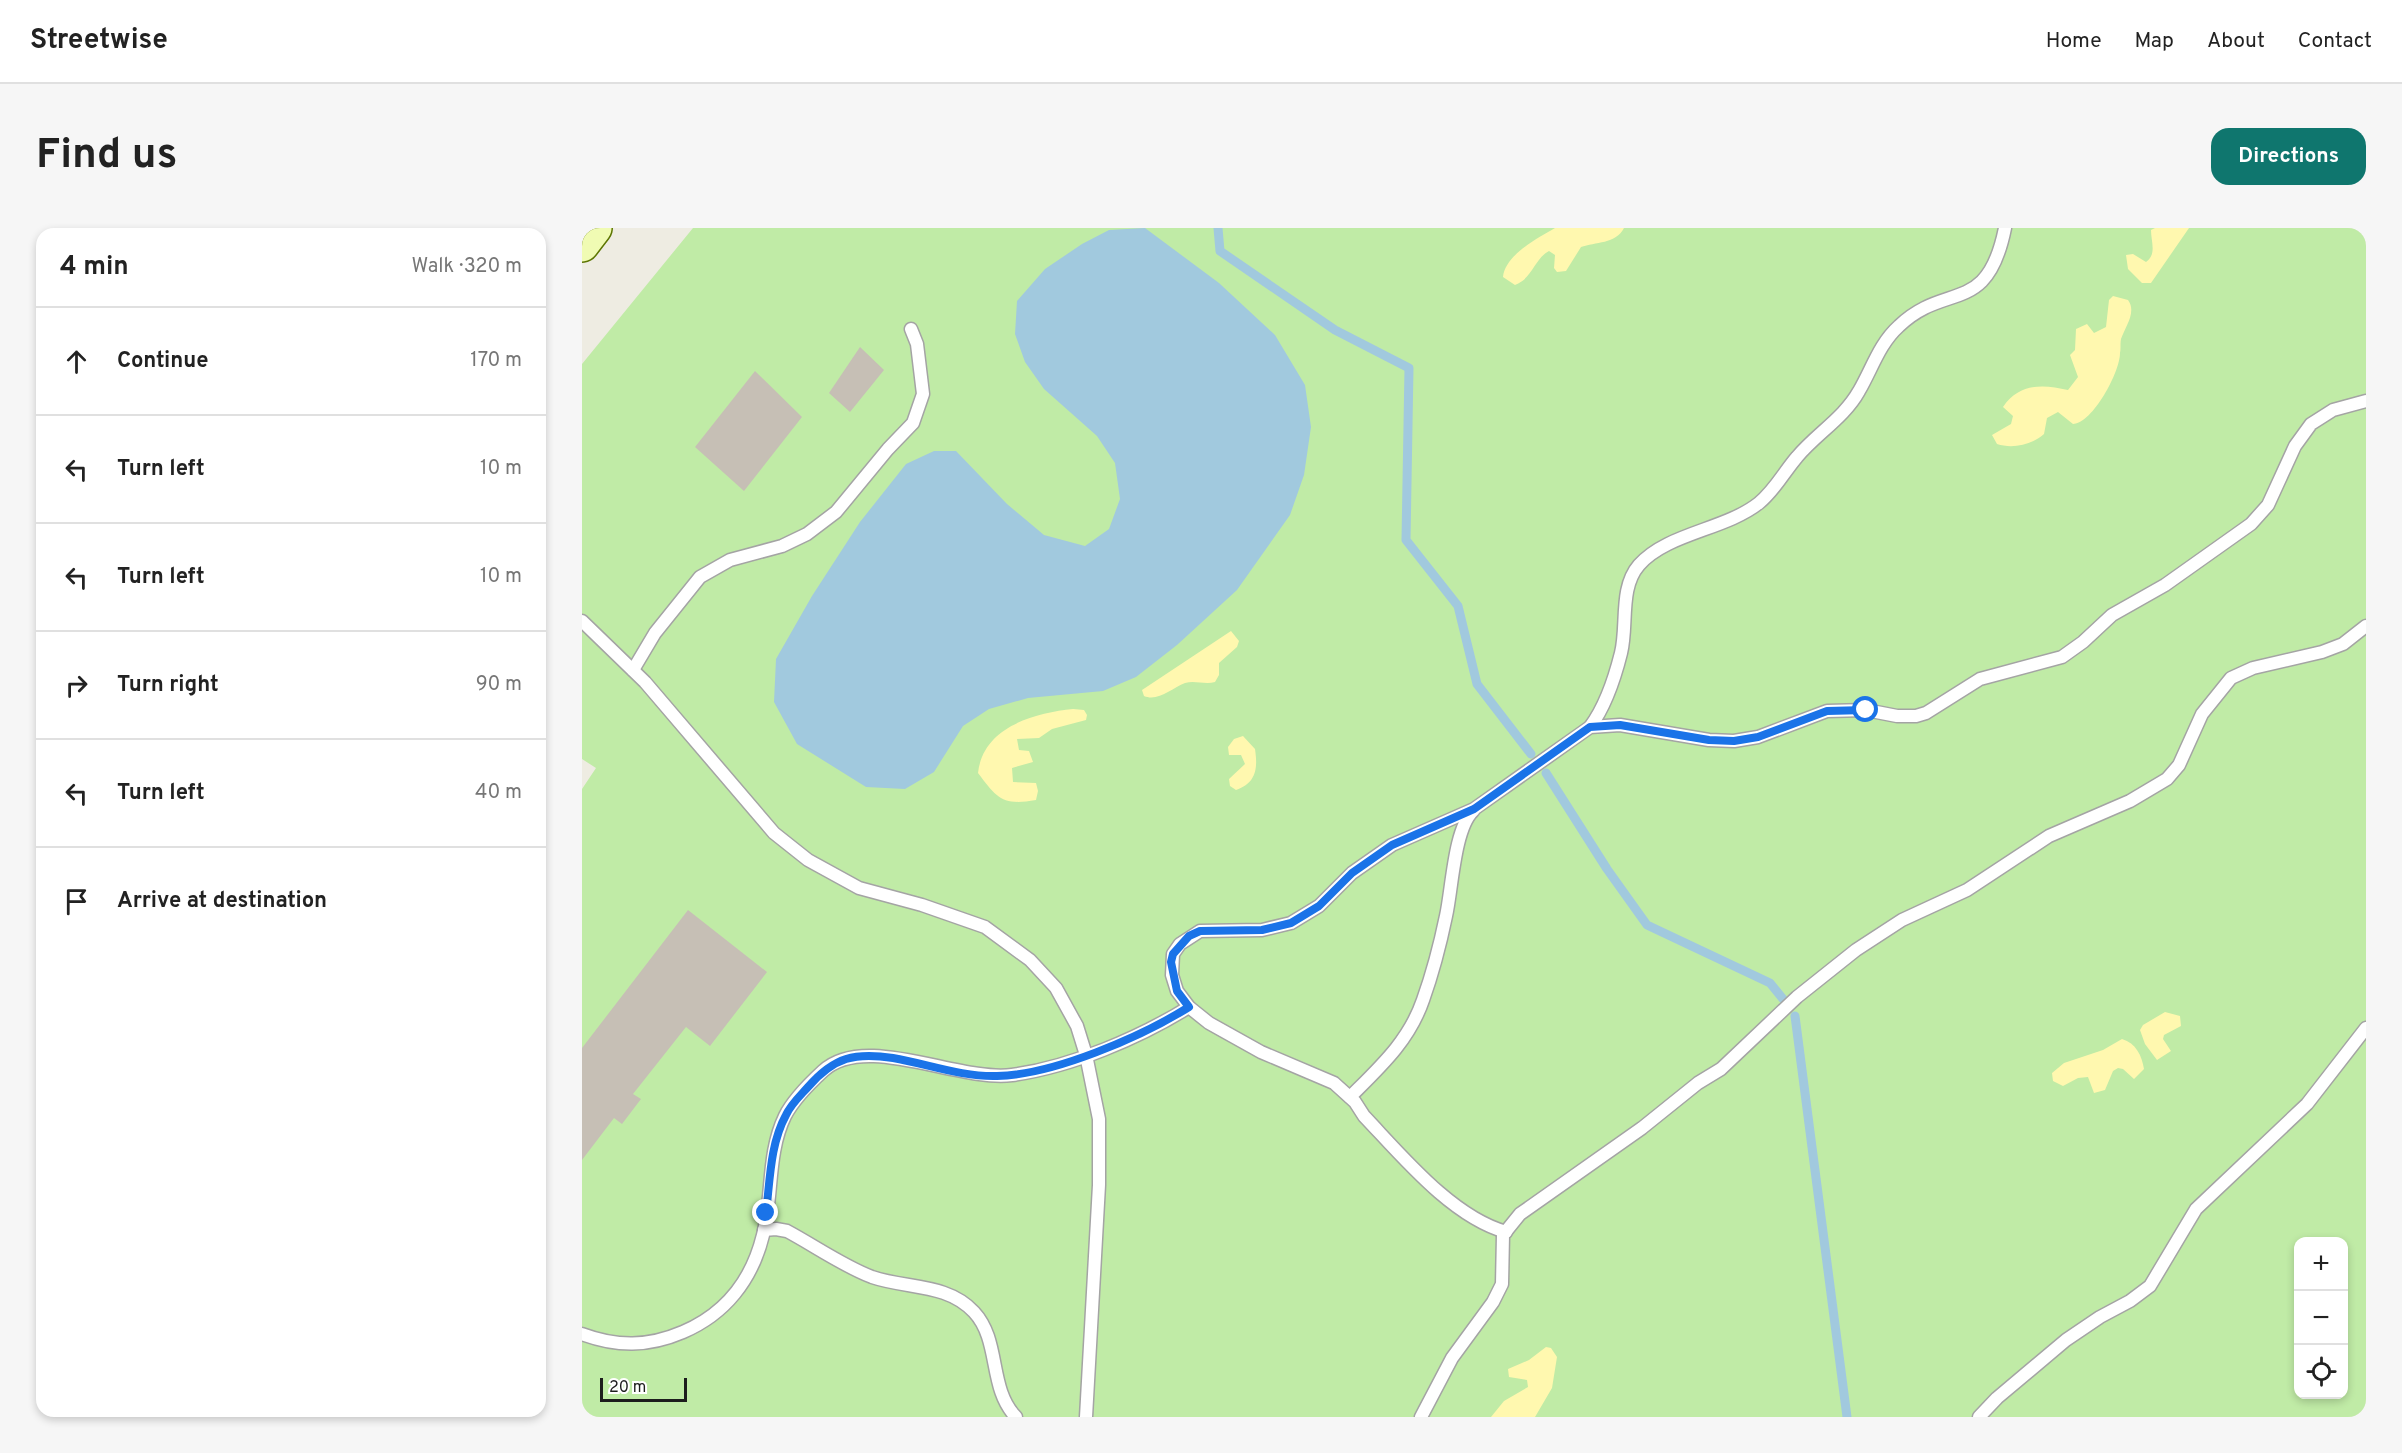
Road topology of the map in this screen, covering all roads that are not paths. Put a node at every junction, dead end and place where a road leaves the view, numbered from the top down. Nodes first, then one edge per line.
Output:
1 (595, 228) edge
2 (2005, 228) edge
3 (582, 245) edge
4 (911, 328) dead end
5 (2366, 401) edge
6 (582, 621) edge
7 (2366, 626) edge
8 (633, 670) junction
9 (1590, 727) junction
10 (1474, 809) junction
11 (1189, 1007) junction
12 (2366, 1028) edge
13 (1086, 1055) junction
14 (1350, 1098) junction
15 (764, 1230) junction
16 (1506, 1232) junction
17 (582, 1334) edge
18 (1016, 1417) edge
19 (1086, 1417) edge
20 (1421, 1417) edge
21 (1979, 1417) edge

1 - 3 main road
2 - 9 lane
4 - 8 lane
5 - 9 lane
6 - 8 lane
7 - 16 lane
8 - 13 lane
9 - 10 lane
10 - 11 lane
10 - 14 lane
11 - 13 lane
11 - 14 lane
12 - 21 lane
13 - 15 lane
13 - 19 lane
14 - 16 lane
15 - 17 lane
15 - 18 lane
16 - 20 lane

